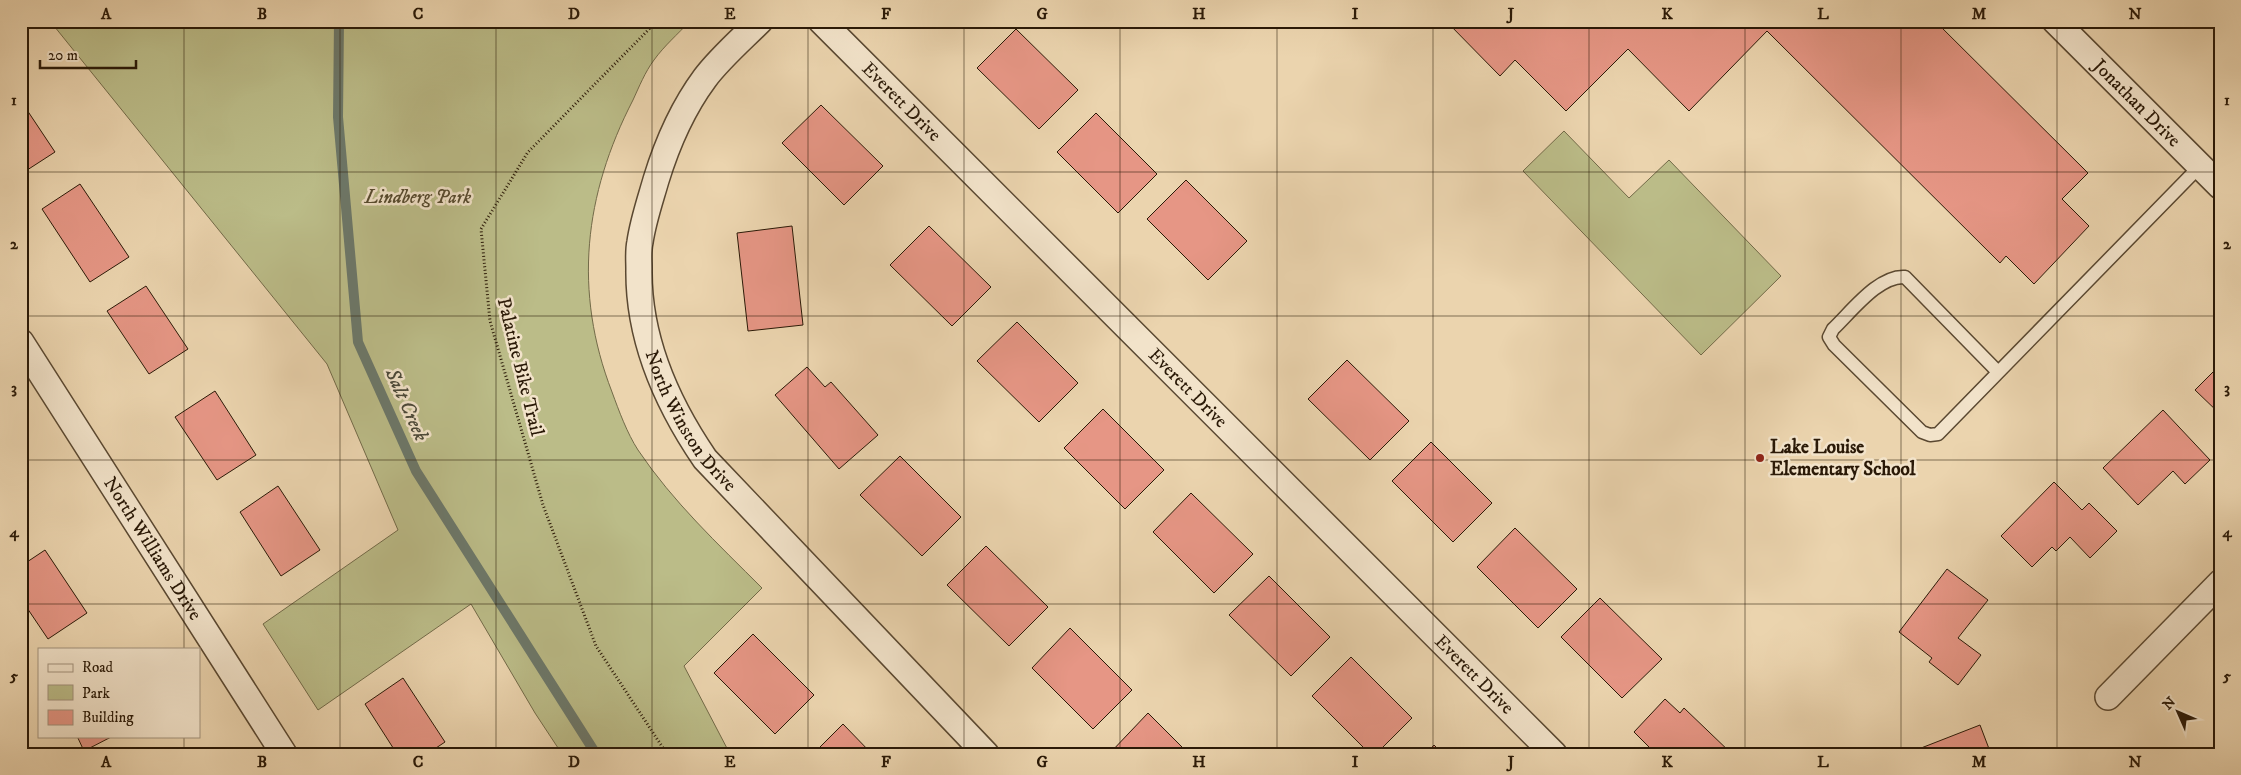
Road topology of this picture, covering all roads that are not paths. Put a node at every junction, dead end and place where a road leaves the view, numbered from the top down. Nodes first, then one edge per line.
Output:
1 (760, 21) edge
2 (821, 21) edge
3 (2055, 21) edge
4 (2200, 166) junction
5 (2220, 186) edge
6 (21, 342) edge
7 (1998, 372) junction
8 (2220, 583) edge
9 (2108, 697) dead end
10 (276, 751) edge
11 (986, 754) edge
12 (1554, 754) edge

1 - 11 street, North Winston Drive
2 - 12 street, Everett Drive
3 - 4 street, Jonathan Drive
4 - 5 street, Jonathan Drive
4 - 7 lane
6 - 10 street, North Williams Drive
7 - 7 lane
8 - 9 street

